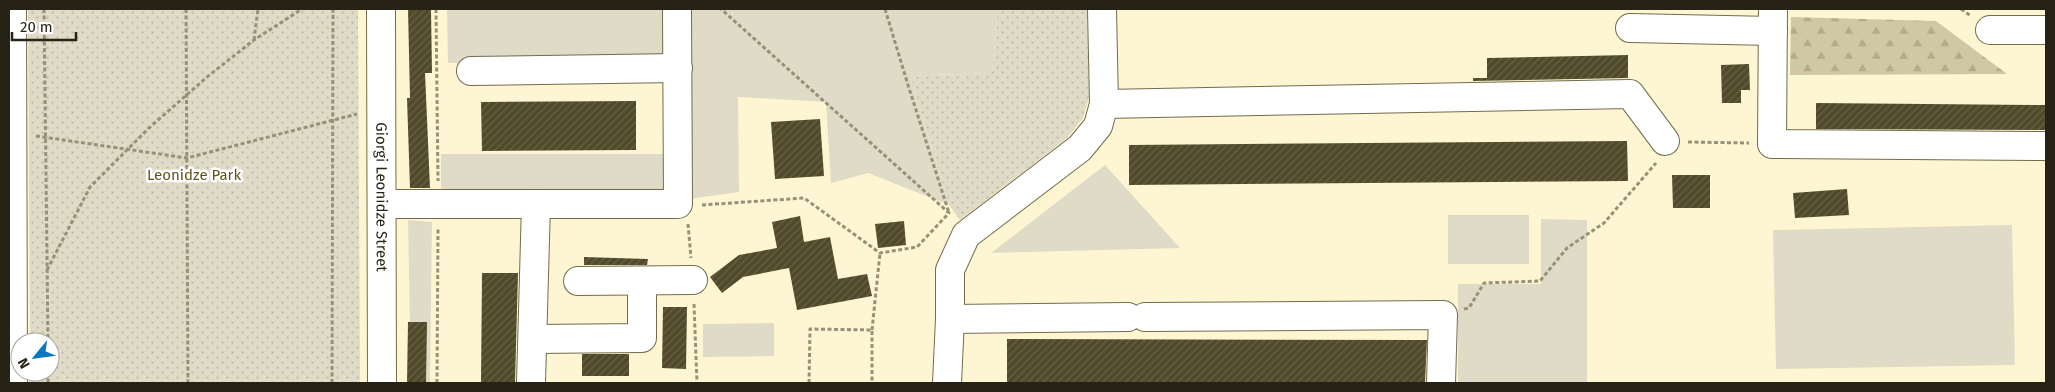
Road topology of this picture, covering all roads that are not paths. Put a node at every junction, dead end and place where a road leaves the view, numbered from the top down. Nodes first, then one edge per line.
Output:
1 (12, 9) edge
2 (381, 9) edge
3 (678, 9) edge
4 (1102, 9) edge
5 (1773, 20) edge
6 (1630, 28) dead end
7 (1990, 30) dead end
8 (2046, 30) edge
9 (678, 68) junction
10 (471, 71) dead end
11 (1104, 104) junction
12 (11, 137) edge
13 (1665, 142) road end
14 (2046, 146) edge
15 (382, 204) junction
16 (536, 204) junction
17 (642, 280) junction
18 (693, 280) dead end
19 (578, 281) dead end
20 (950, 319) junction
21 (533, 339) junction
22 (13, 383) edge
23 (382, 383) edge
24 (531, 383) edge
25 (947, 383) edge
26 (1441, 383) edge

1 - 12 street
2 - 15 street, Giorgi Leonidze Street
3 - 9 street
4 - 11 street
5 - 6 street
5 - 14 street
7 - 8 street
9 - 10 street
9 - 16 street
11 - 13 street
11 - 20 street
12 - 22 street
15 - 16 street
15 - 23 street, Giorgi Leonidze Street
16 - 21 street
17 - 18 street
17 - 19 street
17 - 21 street
20 - 25 street
20 - 26 street
21 - 24 street

